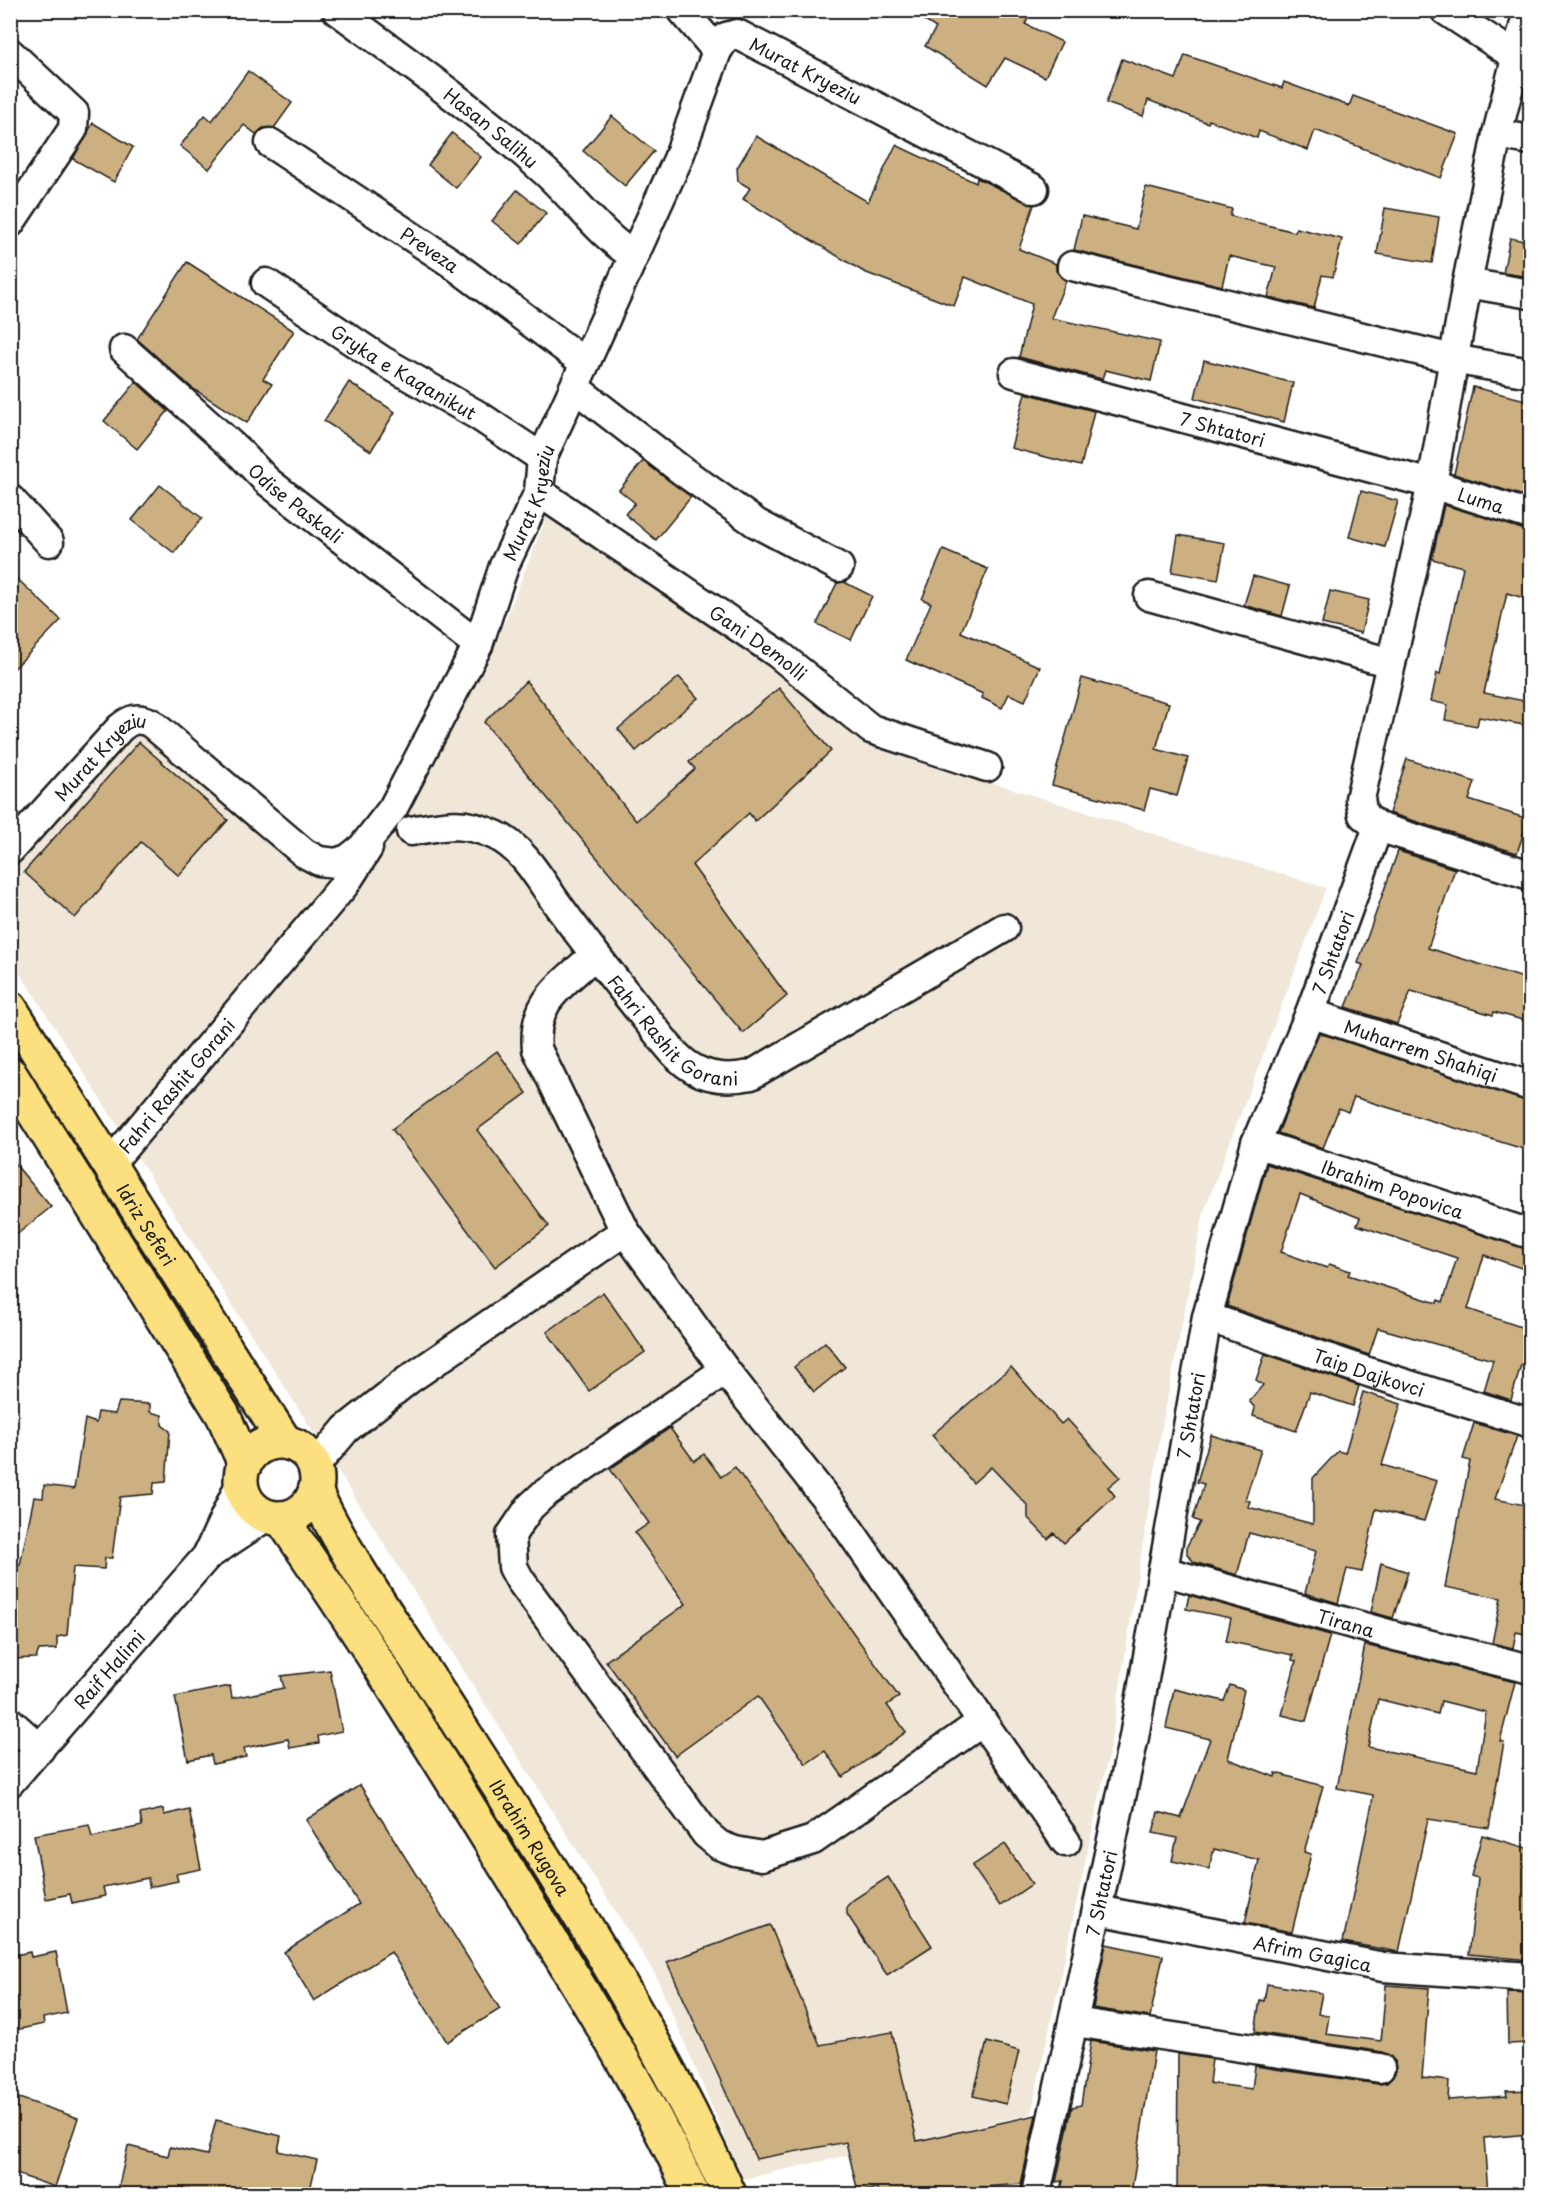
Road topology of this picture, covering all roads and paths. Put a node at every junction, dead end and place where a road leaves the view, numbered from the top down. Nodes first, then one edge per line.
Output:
1 (337, 10) edge
2 (682, 10) edge
3 (1444, 10) edge
4 (1526, 16) edge
5 (717, 51) junction
6 (10, 53) edge
7 (1515, 56) junction
8 (1497, 134) junction
9 (1530, 140) edge
10 (270, 143) dead end
11 (1034, 189) dead end
12 (10, 223) edge
13 (634, 256) junction
14 (1072, 266) dead end
15 (266, 283) dead end
16 (1467, 283) junction
17 (1530, 294) edge
18 (124, 349) dead end
19 (1453, 359) junction
20 (1014, 373) dead end
21 (1530, 373) edge
22 (580, 375) junction
23 (542, 458) junction
24 (1432, 484) junction
25 (538, 492) junction
26 (10, 499) edge
27 (1530, 515) edge
28 (49, 542) dead end
29 (839, 567) dead end
30 (1149, 596) dead end
31 (478, 645) junction
32 (1391, 663) junction
33 (987, 767) dead end
34 (393, 808) junction
35 (1378, 827) junction
36 (411, 831) dead end
37 (10, 850) edge
38 (1530, 875) edge
39 (1004, 928) dead end
40 (594, 956) junction
41 (10, 1008) edge
42 (1310, 1013) junction
43 (11, 1076) edge
44 (1530, 1086) edge
45 (1257, 1143) junction
46 (109, 1165) junction
47 (626, 1231) junction
48 (1530, 1234) edge
49 (1207, 1317) junction
50 (725, 1370) junction
51 (1530, 1423) edge
52 (303, 1461) junction
53 (243, 1473) junction
54 (274, 1517) junction
55 (207, 1556) junction
56 (1163, 1571) junction
57 (1530, 1669) edge
58 (10, 1722) edge
59 (982, 1722) junction
60 (40, 1749) junction
61 (10, 1782) edge
62 (1066, 1842) dead end
63 (1098, 1910) junction
64 (1530, 1977) edge
65 (1074, 2022) junction
66 (1380, 2068) dead end
67 (692, 2194) edge
68 (729, 2194) edge
69 (1036, 2194) edge

1 - 13 street, Hasan Salihu
2 - 5 street
3 - 7 street
4 - 7 street
5 - 11 street, Murat Kryeziu
5 - 13 street, Murat Kryeziu
6 - 12 street
7 - 8 street
8 - 9 street
8 - 16 street
10 - 22 street, Preveza
13 - 22 street, Murat Kryeziu
14 - 19 street
15 - 23 street, Gryka e Kaqanikut
16 - 17 street
16 - 19 street
18 - 31 street, Odise Paskali
19 - 21 street
19 - 24 street
20 - 24 street, 7 Shtatori
22 - 23 street, Murat Kryeziu
22 - 29 street, Preveza
23 - 25 street, Murat Kryeziu
24 - 27 street, Luma
24 - 32 street
25 - 31 street, Murat Kryeziu
25 - 33 street, Gani Demolli
26 - 28 street
30 - 32 street
31 - 34 street, Murat Kryeziu
32 - 35 street
34 - 37 street, Murat Kryeziu
34 - 46 street, Fahri Rashit Gorani
35 - 38 street
35 - 42 street, 7 Shtatori
36 - 40 street, Fahri Rashit Gorani
39 - 40 street, Fahri Rashit Gorani
40 - 47 street
41 - 46 main road, Idriz Seferi
42 - 44 street, Muharrem Shahiqi
42 - 45 street, 7 Shtatori
43 - 53 main road, Idriz Seferi
45 - 48 street, Ibrahim Popovica
45 - 49 street, 7 Shtatori
46 - 52 main road, Idriz Seferi
47 - 50 street
47 - 52 street
49 - 51 street, Taip Dajkovci
49 - 56 street, 7 Shtatori
50 - 59 street
50 - 59 street
52 - 53 main road
52 - 54 main road
52 - 68 main road, Ibrahim Rugova
53 - 54 main road, Ibrahim Rugova
53 - 55 street, Raif Halimi
54 - 55 street, Raif Halimi
54 - 67 main road, Ibrahim Rugova
55 - 60 street, Raif Halimi
56 - 57 street, Tirana
56 - 63 street, 7 Shtatori
58 - 60 street
59 - 62 street
60 - 61 street, Raif Halimi
63 - 64 street, Afrim Gagica
63 - 65 street, 7 Shtatori
65 - 66 street
65 - 69 street, 7 Shtatori

